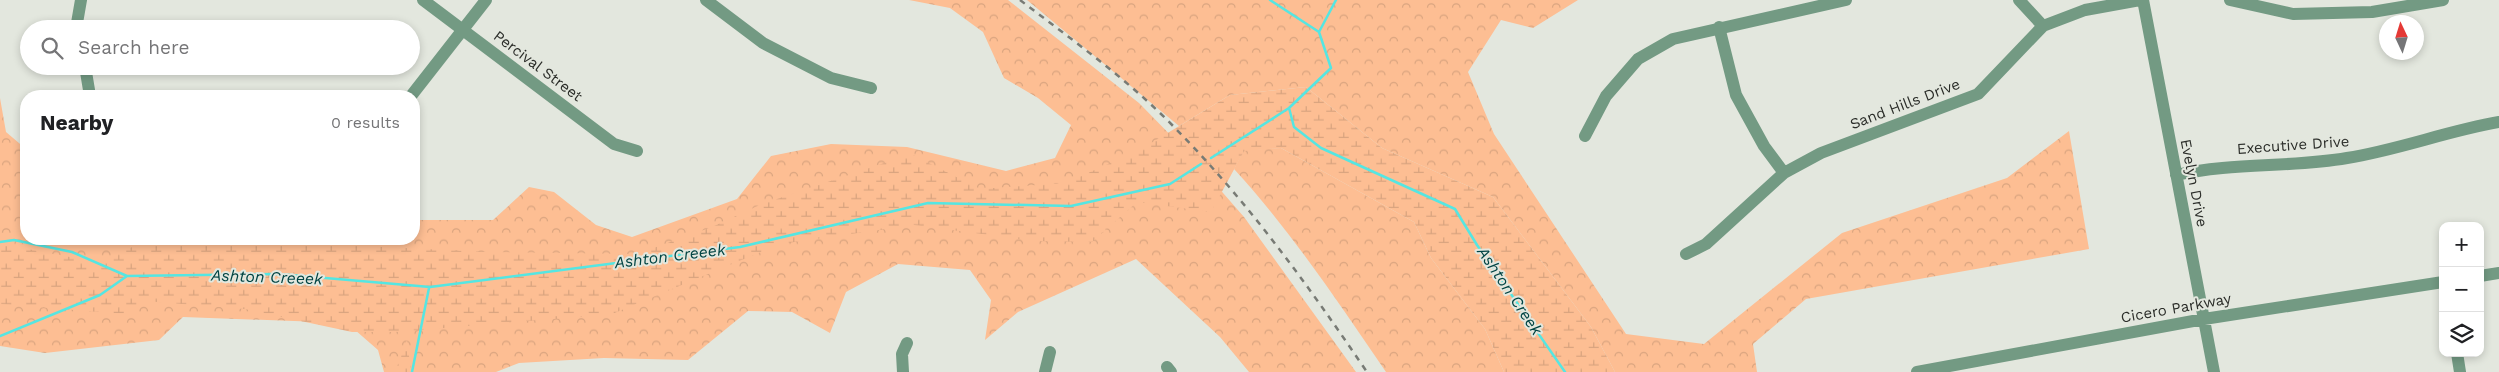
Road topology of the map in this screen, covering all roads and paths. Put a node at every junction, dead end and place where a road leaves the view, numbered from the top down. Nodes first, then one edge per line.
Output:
1 (81, 0) edge
2 (423, 0) edge
3 (486, 0) edge
4 (706, 0) edge
5 (1846, 0) edge
6 (2018, 0) edge
7 (2142, 0) edge
8 (2230, 0) edge
9 (2443, 0) edge
10 (2254, 2) edge
11 (78, 20) edge
12 (2043, 26) junction
13 (1719, 28) junction
14 (463, 31) junction
15 (86, 75) edge
16 (871, 88) dead end
17 (89, 90) edge
18 (417, 90) edge
19 (2499, 122) edge
20 (1585, 136) dead end
21 (637, 151) dead end
22 (1784, 173) junction
23 (2176, 175) junction
24 (1686, 254) dead end
25 (2499, 273) edge
26 (2484, 275) edge
27 (2439, 283) edge
28 (2204, 320) junction
29 (907, 343) dead end
30 (1050, 352) dead end
31 (2458, 357) edge
32 (903, 372) edge
33 (1045, 372) edge
34 (1917, 372) edge
35 (2214, 372) edge
36 (2460, 372) edge

1 - 11 street
2 - 14 street, Percival Street
3 - 14 street
4 - 16 street
5 - 13 street
6 - 12 street
7 - 12 street, Sand Hills Drive
7 - 23 street, Evelyn Drive
8 - 10 street
9 - 10 street
12 - 22 street, Sand Hills Drive
13 - 20 street
13 - 22 street
14 - 18 street
14 - 21 street, Percival Street
15 - 17 street
19 - 23 street, Executive Drive
22 - 24 street, Sand Hills Drive
23 - 28 street, Evelyn Drive
25 - 26 street
27 - 28 street, Cicero Parkway
28 - 34 street, Cicero Parkway
28 - 35 street, Evelyn Drive
29 - 32 street
30 - 33 street
31 - 36 street

